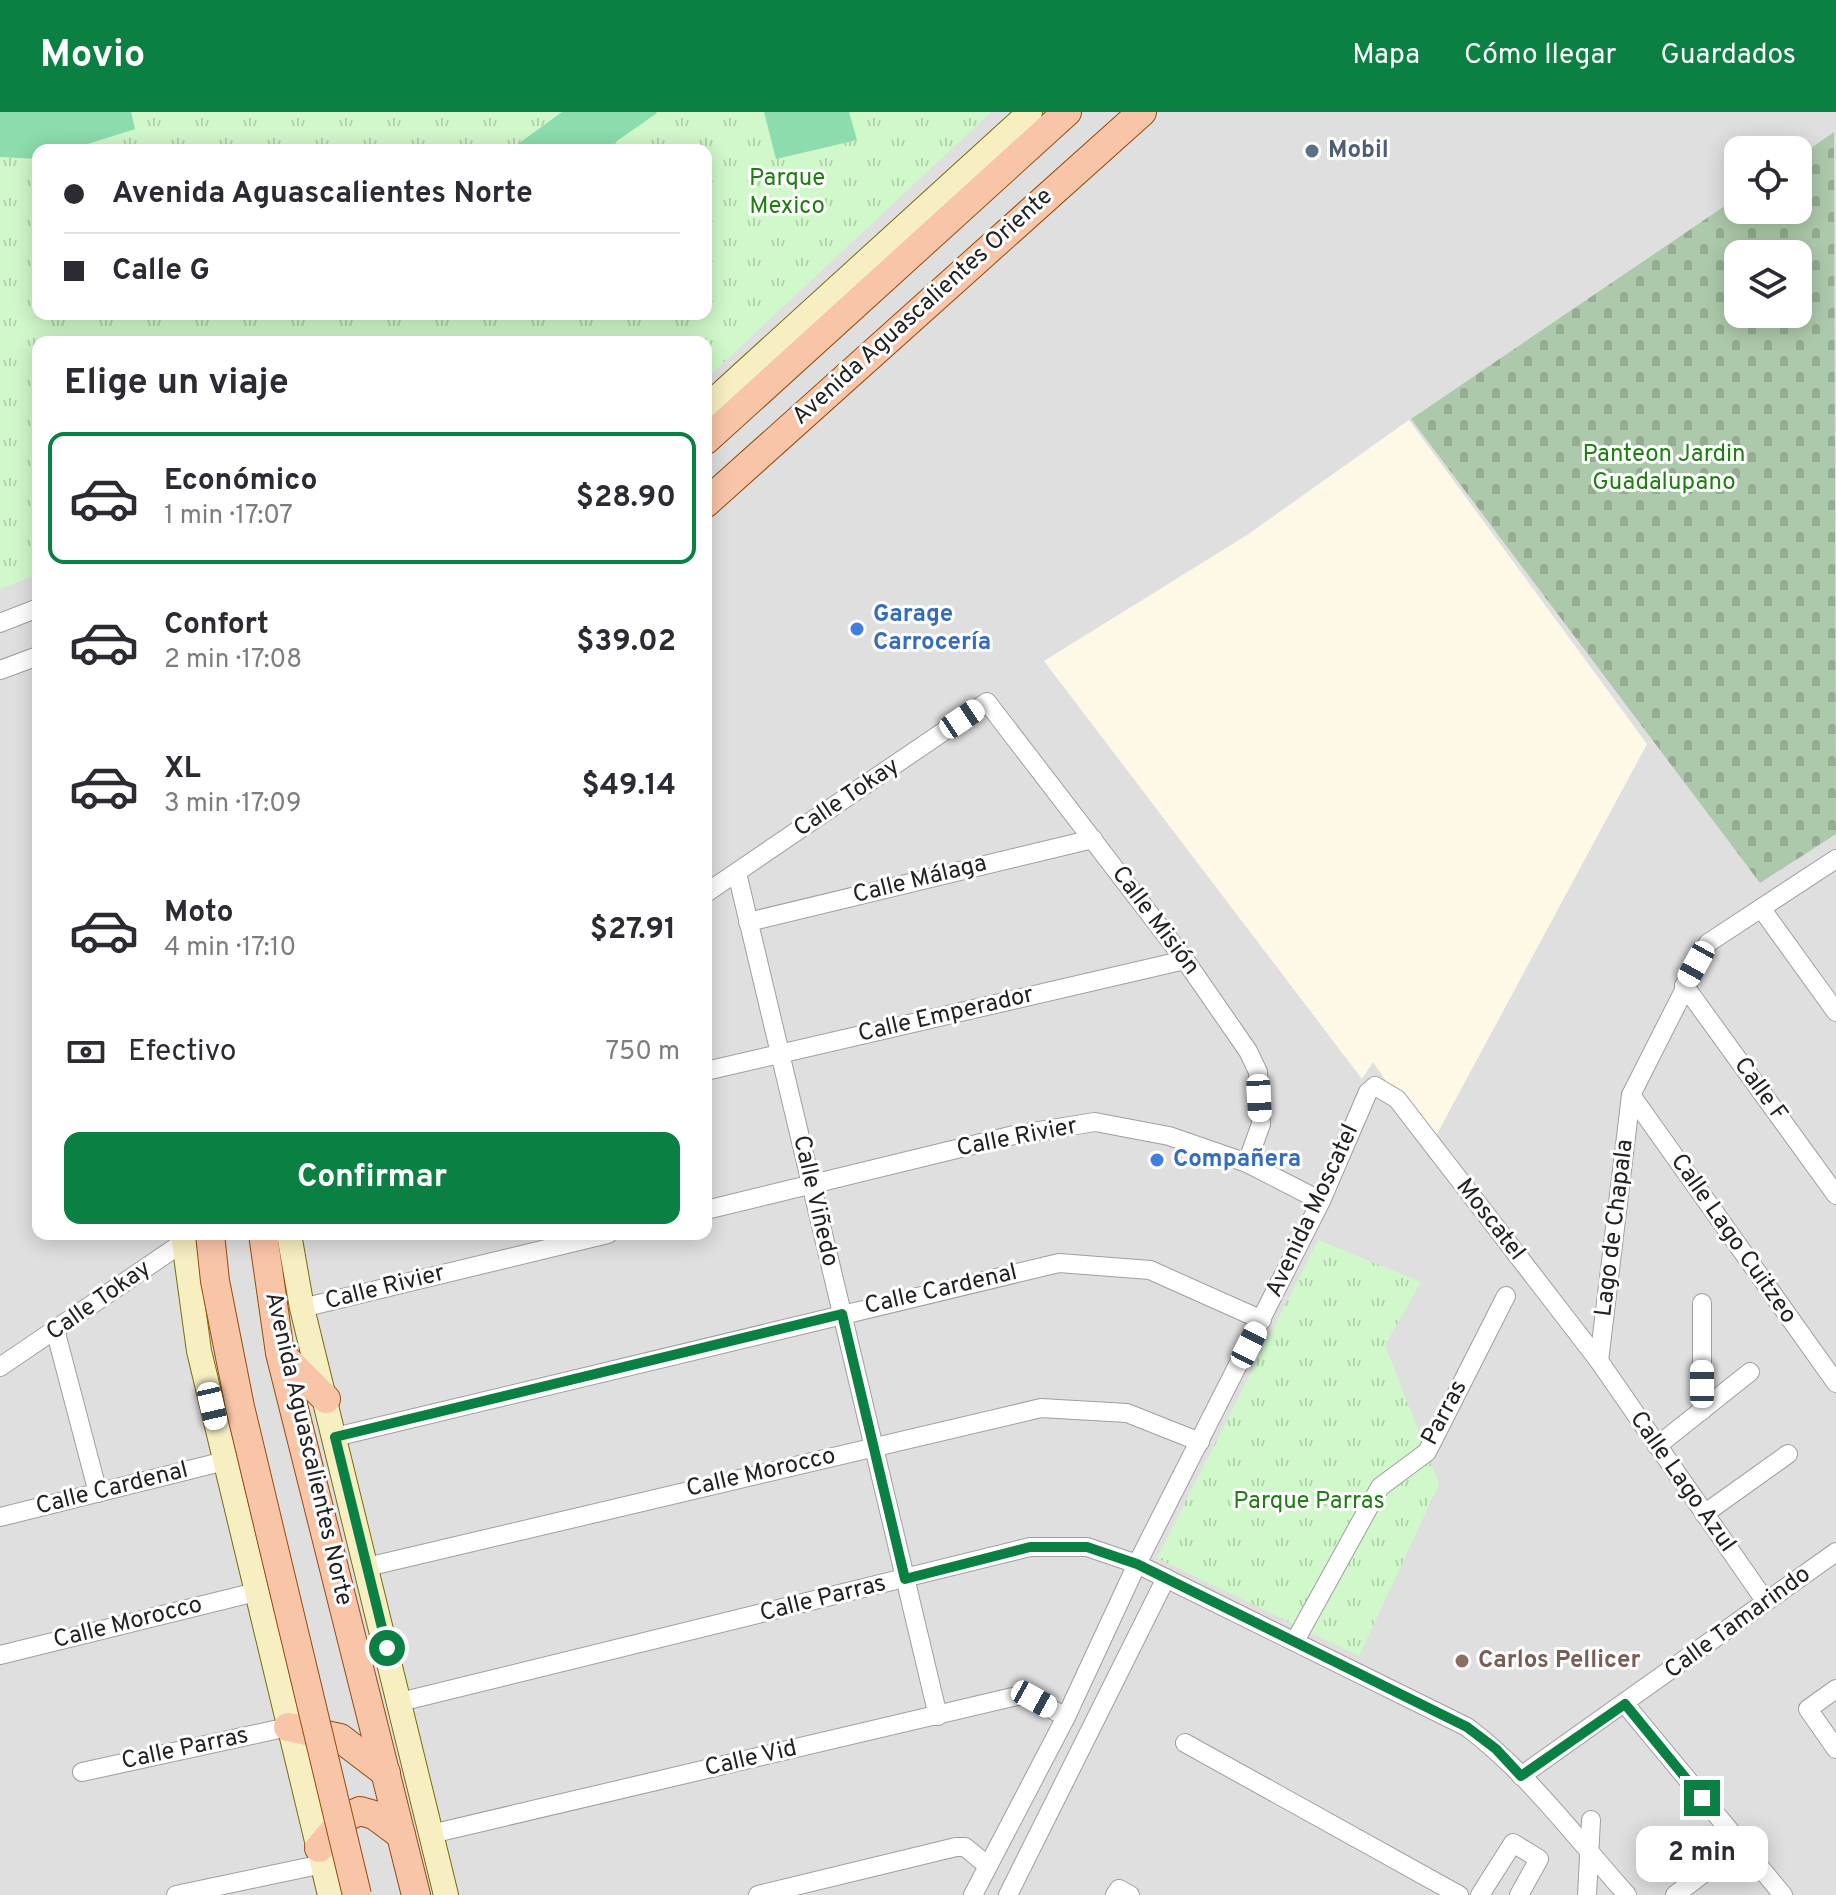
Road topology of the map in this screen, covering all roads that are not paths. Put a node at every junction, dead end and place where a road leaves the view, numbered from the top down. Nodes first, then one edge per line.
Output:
1 (1030, 112) edge
2 (1067, 112) edge
3 (1142, 112) edge
4 (883, 279) junction
5 (916, 313) junction
6 (712, 403) edge
7 (712, 408) edge
8 (739, 410) junction
9 (712, 435) edge
10 (712, 498) edge
11 (32, 610) edge
12 (0, 623) edge
13 (32, 658) edge
14 (0, 670) edge
15 (987, 702) joint
16 (1093, 839) junction
17 (1836, 859) edge
18 (737, 873) junction
19 (712, 889) edge
20 (1761, 908) junction
21 (748, 922) junction
22 (1185, 960) junction
23 (1684, 985) junction
24 (1836, 1012) edge
25 (780, 1054) junction
26 (712, 1070) edge
27 (1375, 1086) joint
28 (1631, 1095) junction
29 (1247, 1163) junction
30 (811, 1185) junction
31 (1836, 1195) edge
32 (1321, 1201) junction
33 (712, 1209) edge
34 (183, 1240) edge
35 (187, 1240) edge
36 (211, 1240) edge
37 (264, 1240) edge
38 (290, 1240) edge
39 (583, 1240) edge
40 (1506, 1296) dead end
41 (1702, 1303) dead end
42 (302, 1308) junction
43 (842, 1314) junction
44 (1262, 1320) junction
45 (56, 1333) junction
46 (280, 1353) junction
47 (1599, 1361) junction
48 (0, 1367) edge
49 (1750, 1372) dead end
50 (1836, 1383) edge
51 (326, 1399) junction
52 (1702, 1411) junction
53 (335, 1437) junction
54 (1200, 1442) junction
55 (873, 1446) junction
56 (1657, 1446) junction
57 (1788, 1454) dead end
58 (225, 1461) junction
59 (98, 1493) junction
60 (1704, 1514) junction
61 (0, 1517) edge
62 (1836, 1552) edge
63 (1137, 1564) junction
64 (367, 1567) junction
65 (1166, 1578) junction
66 (905, 1579) junction
67 (256, 1592) junction
68 (1766, 1602) junction
69 (1295, 1641) junction
70 (0, 1655) edge
71 (1836, 1689) edge
72 (400, 1702) junction
73 (1625, 1704) junction
74 (938, 1716) junction
75 (1066, 1717) junction
76 (288, 1727) junction
77 (1185, 1743) dead end
78 (1836, 1749) edge
79 (82, 1772) dead end
80 (386, 1773) junction
81 (1521, 1776) junction
82 (1591, 1820) dead end
83 (431, 1834) junction
84 (401, 1835) junction
85 (1741, 1845) junction
86 (1589, 1852) junction
87 (321, 1856) junction
88 (988, 1866) junction
89 (176, 1895) edge
90 (330, 1895) edge
91 (357, 1895) edge
92 (416, 1895) edge
93 (446, 1895) edge
94 (758, 1895) edge
95 (973, 1895) edge
96 (1008, 1895) edge
97 (1115, 1895) edge
98 (1130, 1895) edge
99 (1459, 1895) edge
100 (1480, 1895) edge
101 (1519, 1895) edge
102 (1587, 1895) edge
103 (1627, 1895) edge
104 (1675, 1895) edge
105 (1783, 1895) edge

1 - 6 street
2 - 4 main road, Avenida Aguascalientes Oriente
3 - 5 main road, Avenida Aguascalientes Oriente
4 - 5 main road
4 - 8 main road, Avenida Aguascalientes Oriente
5 - 10 main road, Avenida Aguascalientes Oriente
7 - 8 main road
8 - 9 main road, Avenida Aguascalientes Oriente
11 - 12 street
13 - 14 street
15 - 16 street, Calle Misión
15 - 18 street, Calle Tokay
16 - 21 street, Calle Málaga
16 - 22 street, Calle Misión
17 - 20 street, Lago de Chapala
18 - 19 street, Calle Tokay
18 - 21 street, Calle Viñedo
20 - 23 street, Lago de Chapala
20 - 24 street
21 - 25 street, Calle Viñedo
22 - 25 street, Calle Emperador
22 - 29 street, Calle Misión
23 - 28 street, Lago de Chapala
23 - 31 street, Calle F
25 - 26 street, Calle Emperador
25 - 30 street, Calle Viñedo
27 - 32 street, Avenida Moscatel
27 - 47 street, Moscatel
28 - 47 street, Lago de Chapala
28 - 50 street, Calle Lago Cuitzeo
29 - 30 street, Calle Rivier
29 - 32 street, Calle Rivier
30 - 33 street, Calle Rivier
30 - 43 street, Calle Viñedo
32 - 44 street, Avenida Moscatel
34 - 45 street, Calle Tokay
35 - 58 street
36 - 91 main road, bridge
37 - 46 main road, Avenida Aguascalientes Norte
38 - 42 street, Avenida Aguascalientes Norte
39 - 42 street, Calle Rivier
40 - 69 street, Parras
41 - 52 street
42 - 51 street, Avenida Aguascalientes Norte
43 - 44 street, Calle Cardenal
43 - 53 street, Calle Cardenal
43 - 55 street, Calle Viñedo
44 - 54 street, Avenida Moscatel
45 - 48 street, Calle Tokay
45 - 59 street
46 - 51 main road
46 - 80 main road, Avenida Aguascalientes Norte
47 - 56 street, Calle Lago Azul
49 - 52 street
51 - 53 street, Avenida Aguascalientes Norte
52 - 56 street
53 - 64 street, Avenida Aguascalientes Norte
54 - 55 street, Calle Morocco
54 - 63 street, Avenida Moscatel
55 - 64 street, Calle Morocco
55 - 66 street, Calle Viñedo
56 - 60 street, Calle Lago Azul
57 - 60 street
58 - 59 street, Calle Cardenal
58 - 67 street
59 - 61 street, Calle Cardenal
60 - 68 street, Calle Lago Azul
62 - 68 street, Calle Tamarindo
63 - 65 street, Calle Parras
63 - 66 street, Calle Parras
63 - 75 street, Avenida Moscatel
64 - 72 street, Avenida Aguascalientes Norte
65 - 69 street, Calle Parras
65 - 96 street
66 - 72 street, Calle Parras
66 - 74 street, Calle Viñedo
67 - 70 street, Calle Morocco
67 - 76 street
68 - 73 street, Calle Tamarindo
69 - 81 street, Calle Parras
71 - 78 street
72 - 83 street, Avenida Aguascalientes Norte
73 - 81 street, Calle Tamarindo
73 - 85 street
74 - 75 street, Calle Vid
74 - 83 street, Calle Vid
75 - 88 street, Avenida Moscatel
76 - 79 street, Calle Parras
76 - 80 main road
76 - 87 street
77 - 99 street
80 - 84 main road, Avenida Aguascalientes Norte
81 - 86 street, Calle Parras
82 - 86 street
83 - 93 street, Avenida Aguascalientes Norte
84 - 87 main road
84 - 92 main road, Avenida Aguascalientes Norte
85 - 104 street
85 - 105 street
86 - 102 street
86 - 103 street, Calle Parras
87 - 89 street
87 - 90 street
88 - 94 street
88 - 95 street, Avenida Moscatel
97 - 98 street
100 - 101 street

